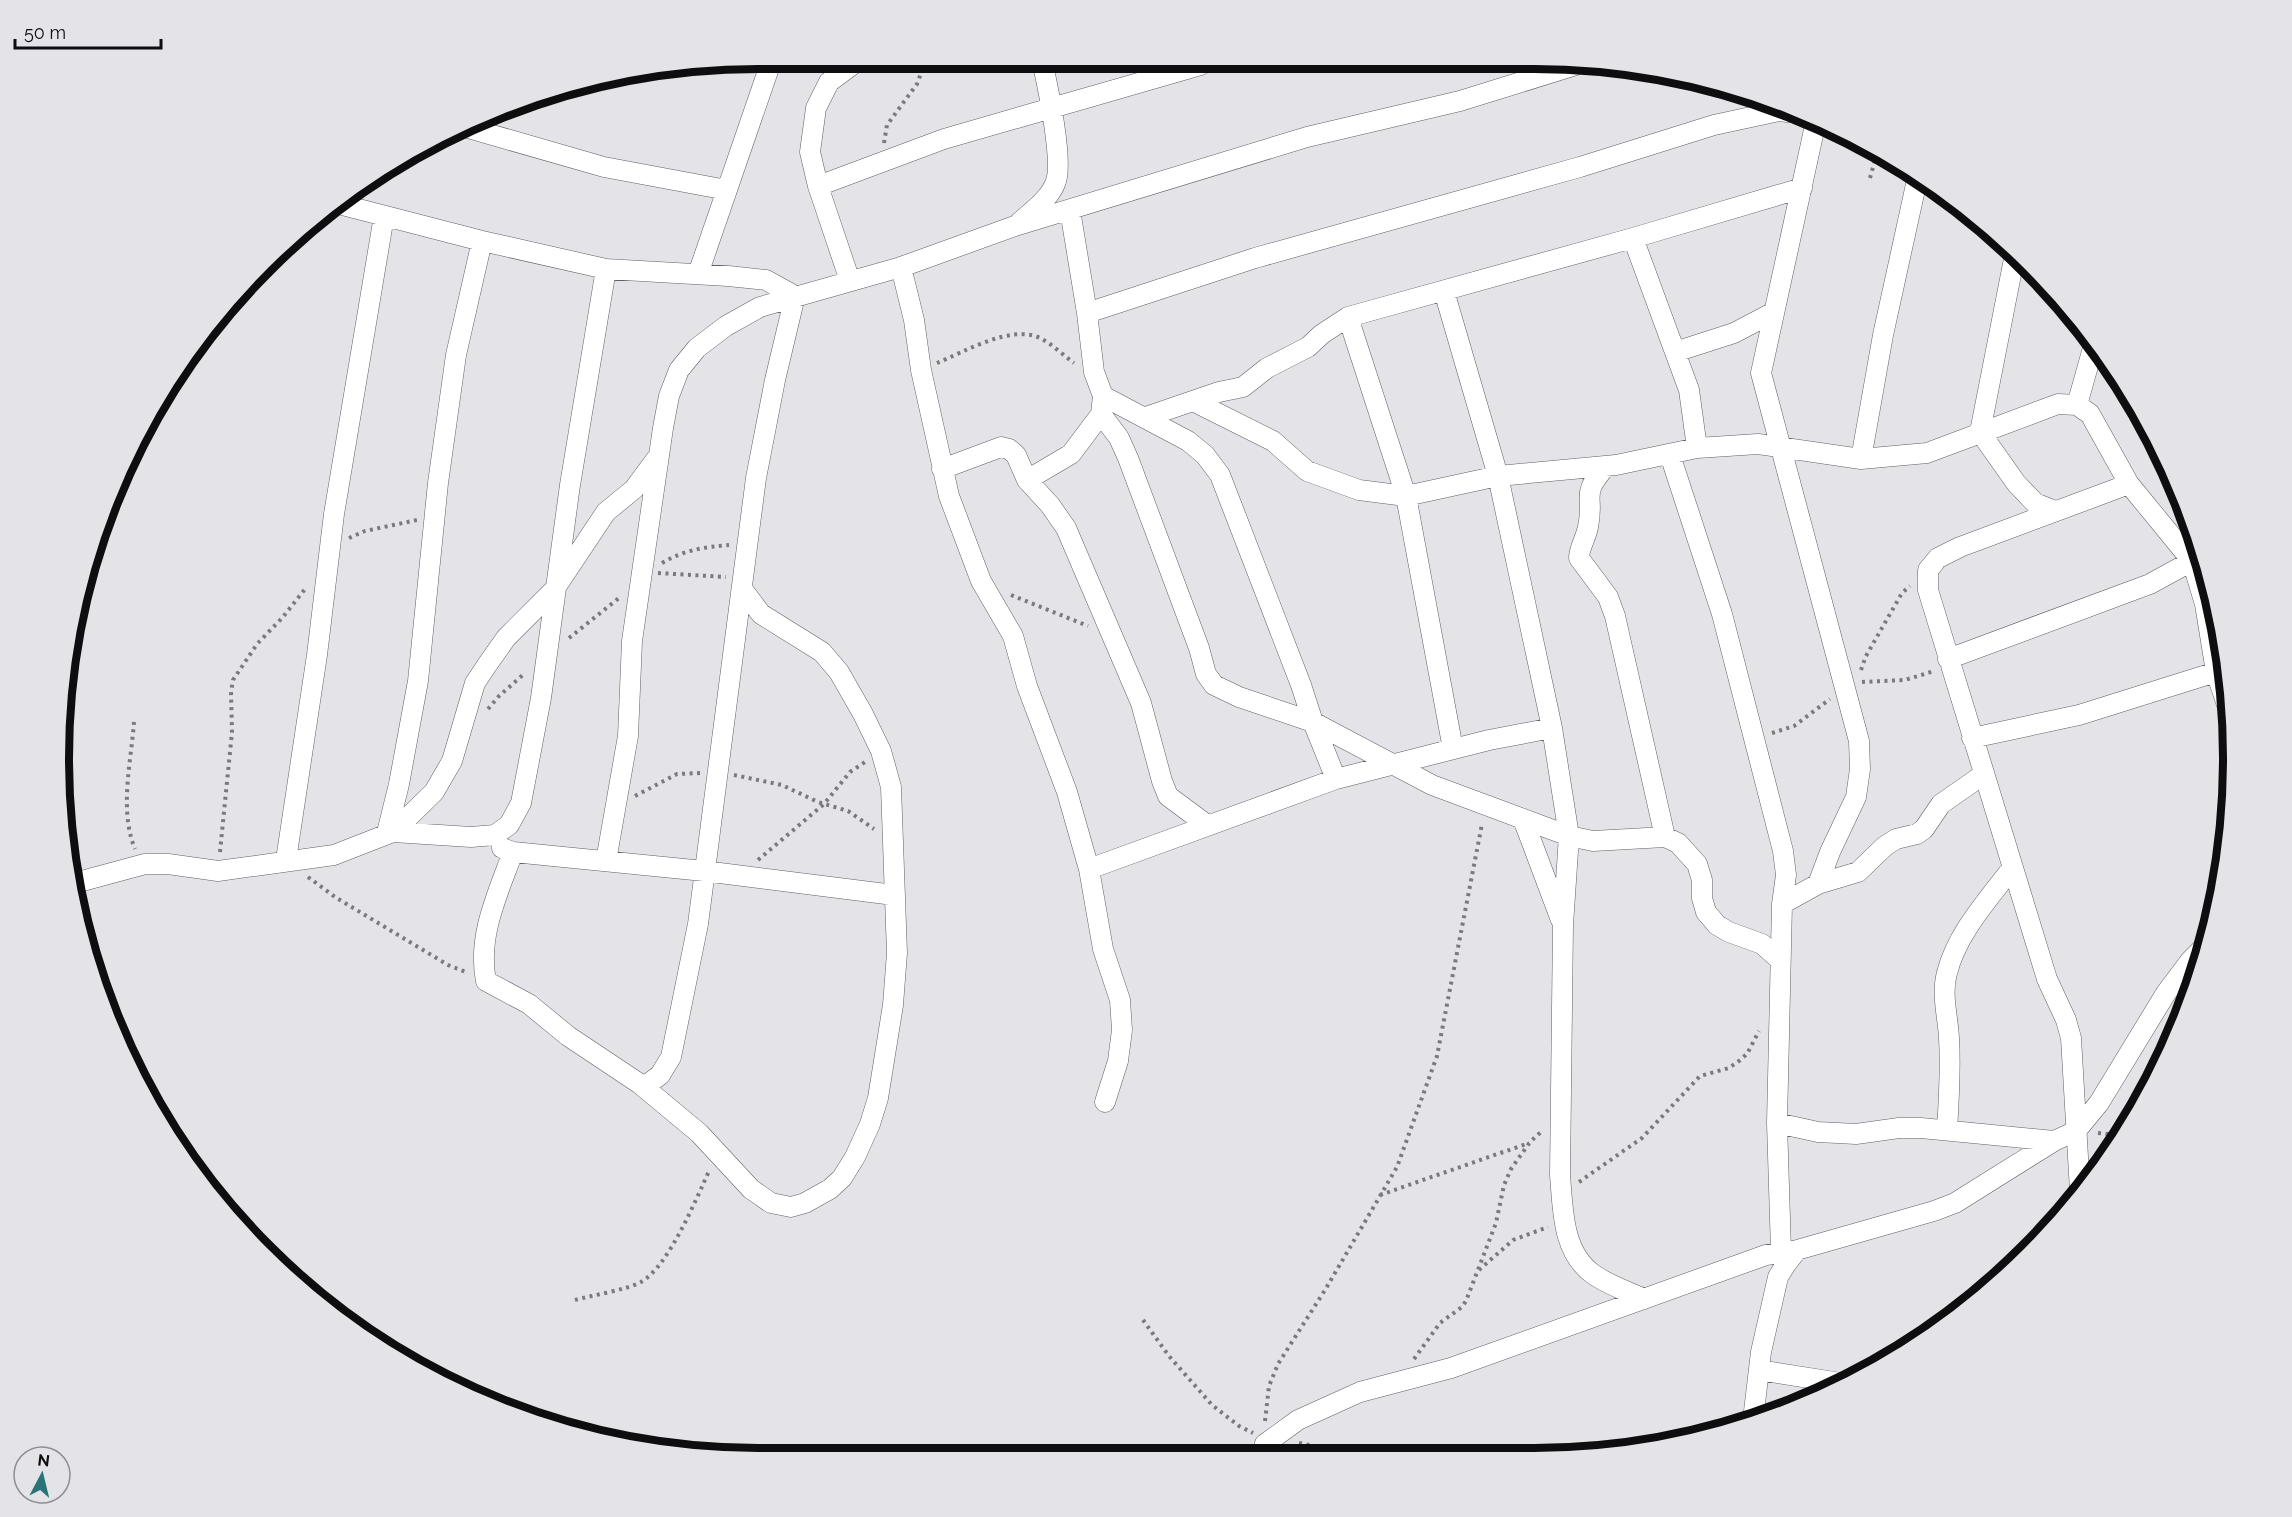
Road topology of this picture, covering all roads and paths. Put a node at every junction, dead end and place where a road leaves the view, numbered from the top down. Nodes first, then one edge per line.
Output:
1 (769, 69) edge
2 (846, 69) edge
3 (922, 69) edge
4 (1044, 69) edge
5 (1184, 69) edge
6 (1559, 70) edge
7 (1051, 108) junction
8 (1773, 112) edge
9 (1814, 129) edge
10 (475, 130) edge
11 (1875, 160) edge
12 (883, 162) junction
13 (1870, 178) dead end
14 (1916, 184) edge
15 (818, 186) junction
16 (1802, 188) junction
17 (727, 190) junction
18 (346, 206) edge
19 (1070, 210) junction
20 (384, 216) junction
21 (1015, 226) junction
22 (1633, 238) junction
23 (482, 241) junction
24 (2013, 264) edge
25 (901, 267) junction
26 (606, 269) junction
27 (698, 274) junction
28 (850, 281) junction
29 (1444, 291) junction
30 (795, 296) junction
31 (1774, 312) junction
32 (1087, 313) junction
33 (1348, 317) junction
34 (1675, 352) junction
35 (2091, 353) edge
36 (921, 370) junction
37 (1100, 396) junction
38 (1193, 401) junction
39 (2077, 405) junction
40 (1146, 417) junction
41 (1980, 432) junction
42 (1780, 447) junction
43 (1697, 448) junction
44 (1670, 455) junction
45 (658, 456) junction
46 (1861, 459) junction
47 (1606, 466) junction
48 (942, 469) junction
49 (1498, 476) junction
50 (1027, 480) junction
51 (2129, 484) junction
52 (1406, 496) junction
53 (2055, 511) junction
54 (434, 516) junction
55 (331, 543) junction
56 (749, 544) junction
57 (2190, 550) edge
58 (2193, 558) edge
59 (1928, 570) junction
60 (641, 581) junction
61 (309, 584) dead end
62 (744, 584) junction
63 (554, 590) junction
64 (2203, 593) edge
65 (1008, 594) dead end
66 (1112, 636) junction
67 (546, 655) junction
68 (1949, 663) junction
69 (2216, 672) junction
70 (2218, 678) edge
71 (1849, 686) junction
72 (484, 717) dead end
73 (134, 722) dead end
74 (1312, 722) junction
75 (1552, 728) junction
76 (1972, 738) junction
77 (1754, 742) junction
78 (1453, 749) junction
79 (881, 752) junction
80 (1392, 764) junction
81 (717, 772) junction
82 (1984, 774) junction
83 (1336, 779) junction
84 (617, 804) junction
85 (824, 804) junction
86 (1485, 805) junction
87 (1523, 819) junction
88 (1207, 825) junction
89 (390, 832) junction
90 (1569, 836) junction
91 (471, 837) junction
92 (1665, 837) junction
93 (893, 844) junction
94 (513, 852) junction
95 (286, 860) junction
96 (606, 861) junction
97 (145, 864) junction
98 (2012, 868) junction
99 (1089, 869) junction
100 (218, 871) junction
101 (704, 871) junction
102 (739, 876) junction
103 (80, 882) edge
104 (1818, 884) junction
105 (894, 895) junction
106 (1782, 904) junction
107 (1563, 925) junction
108 (2193, 958) edge
109 (1780, 960) junction
110 (486, 981) junction
111 (1760, 1028) dead end
112 (644, 1087) junction
113 (1105, 1102) dead end
114 (1560, 1113) junction
115 (1777, 1123) junction
116 (1947, 1130) junction
117 (2076, 1131) junction
118 (2054, 1141) junction
119 (1530, 1142) junction
120 (718, 1152) junction
121 (2079, 1180) edge
122 (1380, 1195) junction
123 (1564, 1212) junction
124 (1789, 1251) junction
125 (1477, 1271) junction
126 (1644, 1299) junction
127 (575, 1300) dead end
128 (1143, 1320) dead end
129 (1759, 1370) junction
130 (1829, 1381) edge
131 (1394, 1382) junction
132 (1754, 1411) edge
133 (1267, 1444) edge
134 (1300, 1448) edge

1 - 17 street
2 - 15 street
3 - 12 path
4 - 7 street
5 - 7 street
6 - 19 street
7 - 12 street
7 - 21 street
8 - 32 street
9 - 16 street
10 - 17 street
11 - 13 path
12 - 15 street
14 - 46 street
15 - 28 street
16 - 22 street
16 - 31 street
17 - 27 street
18 - 20 street
19 - 21 street
19 - 32 street
20 - 23 street
20 - 55 street
21 - 25 street
22 - 29 street
22 - 34 street
23 - 26 street
23 - 54 street
24 - 41 street
25 - 28 street
25 - 36 street
26 - 27 street
26 - 63 street
27 - 30 street
28 - 30 street
29 - 33 street
29 - 49 street
30 - 45 street
30 - 56 street
31 - 34 street
31 - 42 street
32 - 37 street
33 - 38 street
33 - 52 street
34 - 43 street
35 - 39 street
36 - 37 path
36 - 48 street
37 - 40 street
37 - 50 street
37 - 74 street
38 - 40 street
38 - 52 street
39 - 41 street
39 - 51 street
40 - 74 street
41 - 46 street
41 - 53 street
42 - 43 street
42 - 46 street
42 - 71 street
43 - 44 street
44 - 47 street
44 - 77 street
45 - 60 street
45 - 63 street
47 - 49 street
47 - 92 street
48 - 50 street
48 - 99 street
49 - 52 street
49 - 75 street
50 - 66 street
51 - 53 street
51 - 57 street
52 - 78 street
53 - 59 street
54 - 55 path
54 - 89 street
55 - 95 street
56 - 62 street
56 - 62 path
58 - 68 street
59 - 68 street
59 - 71 path
60 - 67 path
60 - 84 street
61 - 100 path
62 - 79 street
62 - 81 street
63 - 67 street
63 - 89 street
64 - 69 street
65 - 66 path
66 - 88 street
67 - 72 path
67 - 91 street
68 - 71 path
68 - 76 street
69 - 70 street
69 - 76 street
71 - 77 path
71 - 104 street
73 - 97 path
74 - 80 street
74 - 83 street
75 - 78 street
75 - 90 street
76 - 82 street
77 - 106 street
78 - 80 street
79 - 85 path
79 - 93 street
80 - 83 street
80 - 86 street
81 - 84 path
81 - 85 path
81 - 101 street
82 - 98 street
82 - 104 street
83 - 88 street
84 - 96 street
85 - 93 path
85 - 102 path
86 - 87 street
86 - 122 path
87 - 90 street
87 - 107 street
88 - 99 street
89 - 91 street
89 - 95 street
90 - 92 street
90 - 107 street
91 - 94 street
92 - 109 street
93 - 105 street
94 - 96 street
94 - 110 street
95 - 100 street
95 - 110 path
96 - 101 street
97 - 100 street
97 - 103 street
98 - 116 street
98 - 117 street
99 - 113 street
101 - 102 street
101 - 112 street
102 - 105 street
104 - 106 street
105 - 120 street
106 - 109 street
107 - 114 street
108 - 117 street
109 - 115 street
110 - 112 street
111 - 123 path
112 - 120 street
114 - 119 path
114 - 123 street
115 - 116 street
115 - 124 street
116 - 118 street
117 - 118 street
117 - 121 street
118 - 124 street
119 - 122 path
119 - 125 path
120 - 127 path
122 - 133 path
123 - 125 path
123 - 126 street
124 - 126 street
124 - 129 street
125 - 131 path
126 - 131 street
128 - 133 path
129 - 130 street
129 - 132 street
131 - 133 street
133 - 134 path

